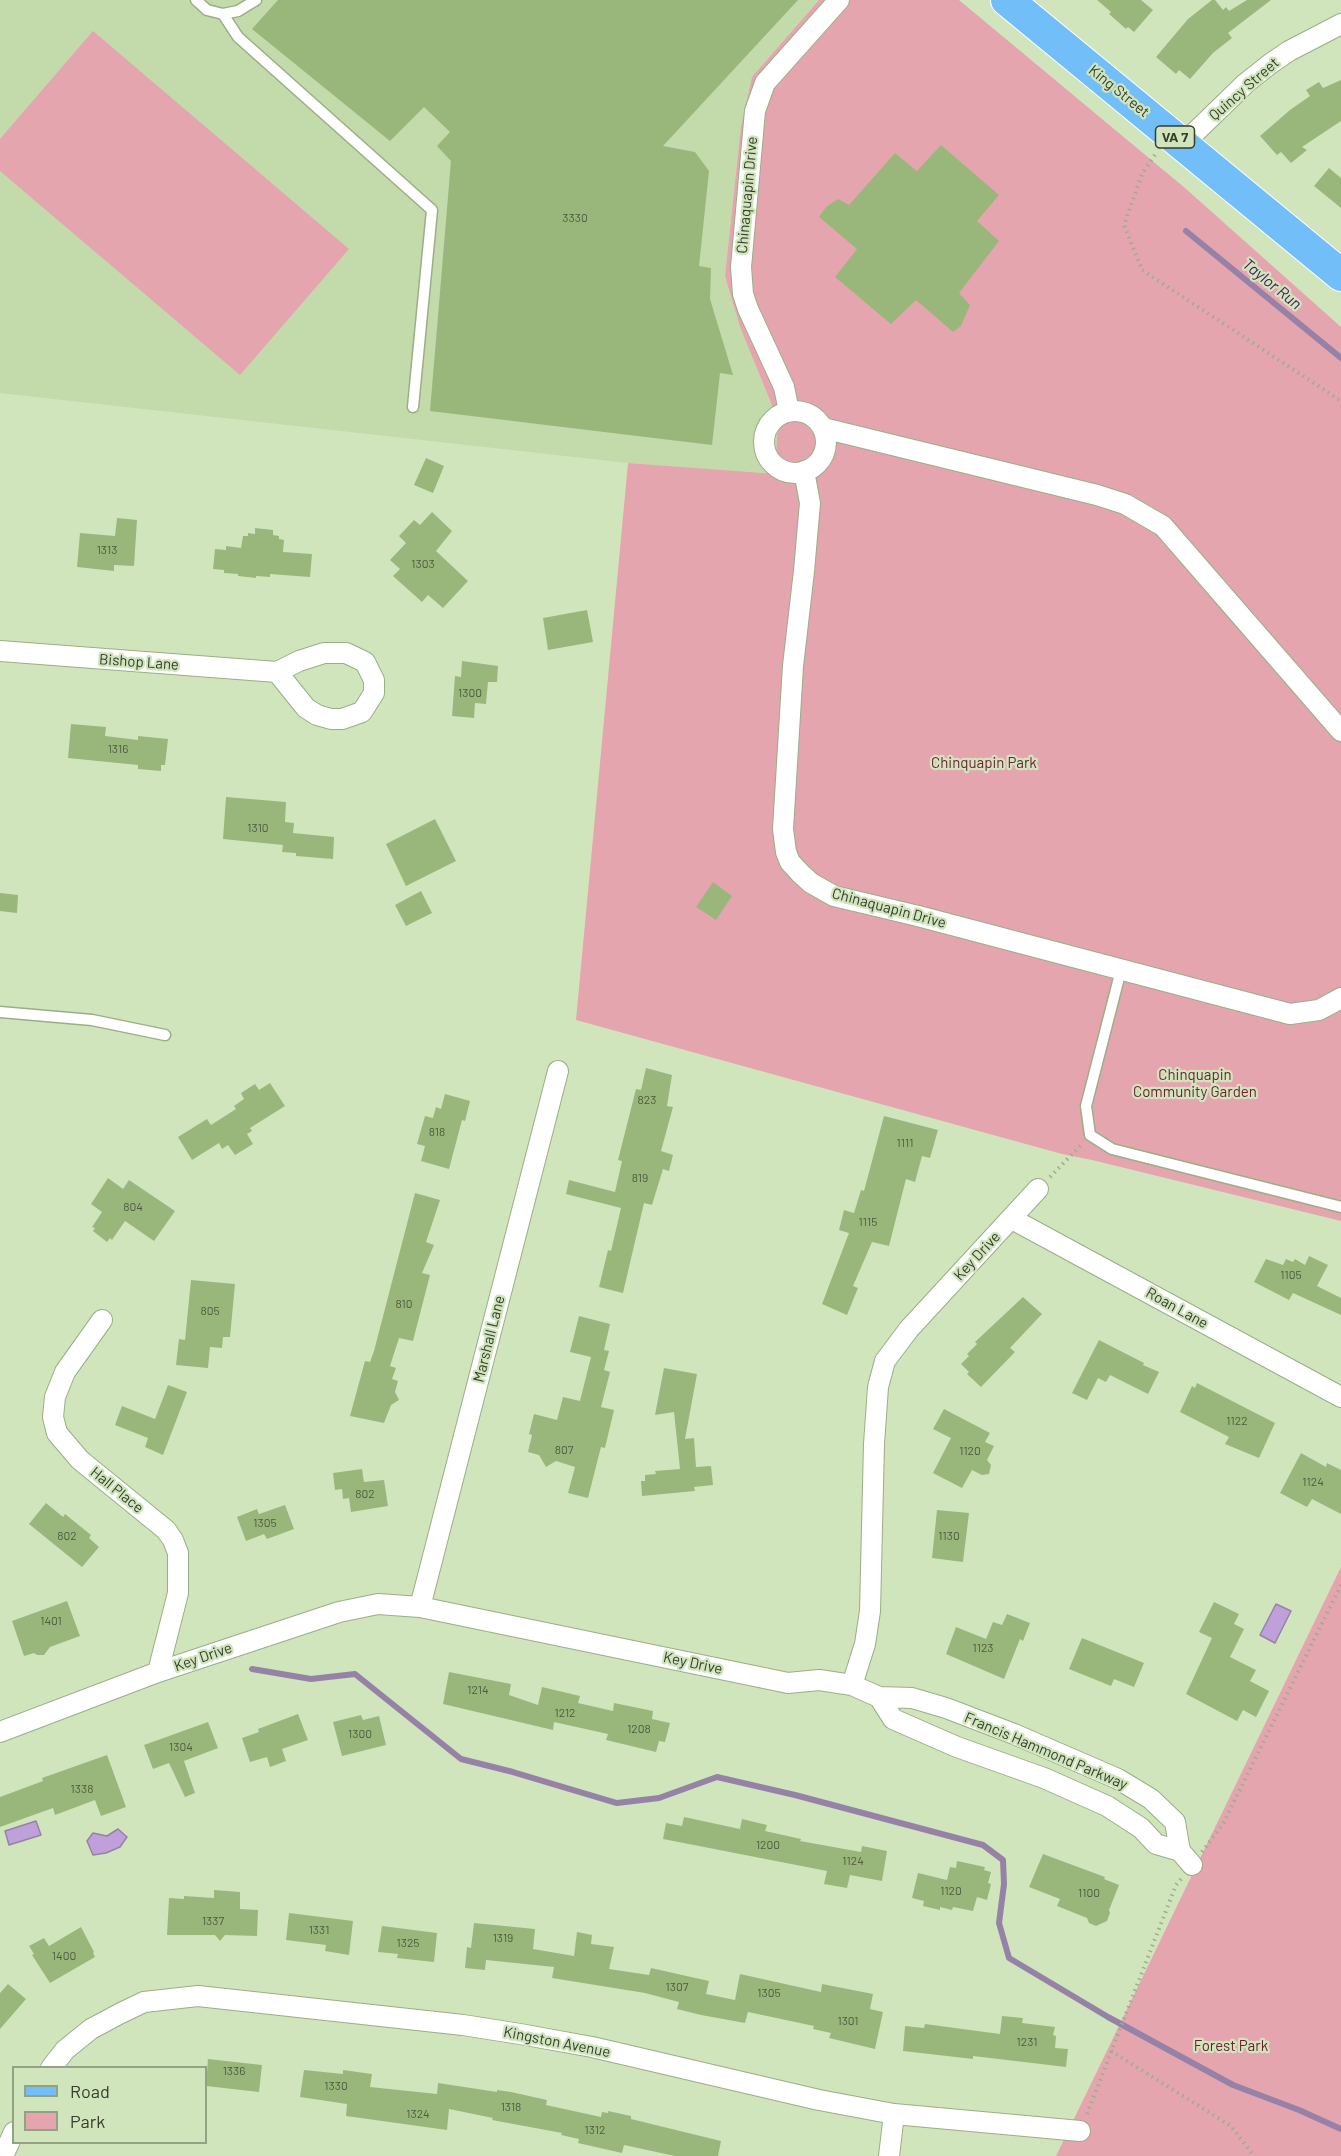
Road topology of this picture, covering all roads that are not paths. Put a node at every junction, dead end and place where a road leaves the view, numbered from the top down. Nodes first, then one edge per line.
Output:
1 (196, 0) edge
2 (256, 0) edge
3 (839, 0) edge
4 (1007, 0) edge
5 (223, 14) junction
6 (1341, 24) edge
7 (1184, 144) junction
8 (1341, 275) edge
9 (413, 407) dead end
10 (789, 411) junction
11 (823, 428) junction
12 (804, 471) junction
13 (0, 651) edge
14 (277, 672) junction
15 (1341, 731) edge
16 (1121, 970) junction
17 (1341, 998) edge
18 (0, 1012) edge
19 (165, 1035) dead end
20 (558, 1071) dead end
21 (1038, 1189) road end
22 (1341, 1207) edge
23 (1012, 1219) junction
24 (102, 1320) dead end
25 (1341, 1397) edge
26 (420, 1607) junction
27 (158, 1672) junction
28 (852, 1685) junction
29 (879, 1697) junction
30 (0, 1732) edge
31 (52, 2066) edge
32 (894, 2114) junction
33 (1080, 2131) road end
34 (12, 2136) edge
35 (3, 2156) edge
36 (890, 2156) edge

1 - 5 lane
2 - 5 lane
3 - 10 street, Chinaquapin Drive
4 - 7 main road, King Street / VA 7
5 - 9 lane
6 - 7 street, Quincy Street
7 - 8 main road, King Street / VA 7
10 - 11 street
10 - 12 street
11 - 12 street
11 - 15 street
12 - 16 street, Chinaquapin Drive
13 - 14 street, Bishop Lane
14 - 14 street, Bishop Lane
16 - 17 street, Chinaquapin Drive
16 - 22 lane
18 - 19 lane
20 - 26 street, Marshall Lane
21 - 23 street, Key Drive
23 - 25 street, Roan Lane
23 - 28 street, Key Drive
24 - 27 street, Hall Place
26 - 27 street, Key Drive
26 - 28 street, Key Drive
27 - 30 street, Key Drive
28 - 29 street, Francis Hammond Parkway
29 - 29 street, Francis Hammond Parkway
31 - 32 street, Kingston Avenue
32 - 33 street, Kingston Avenue
32 - 36 street
34 - 35 street

